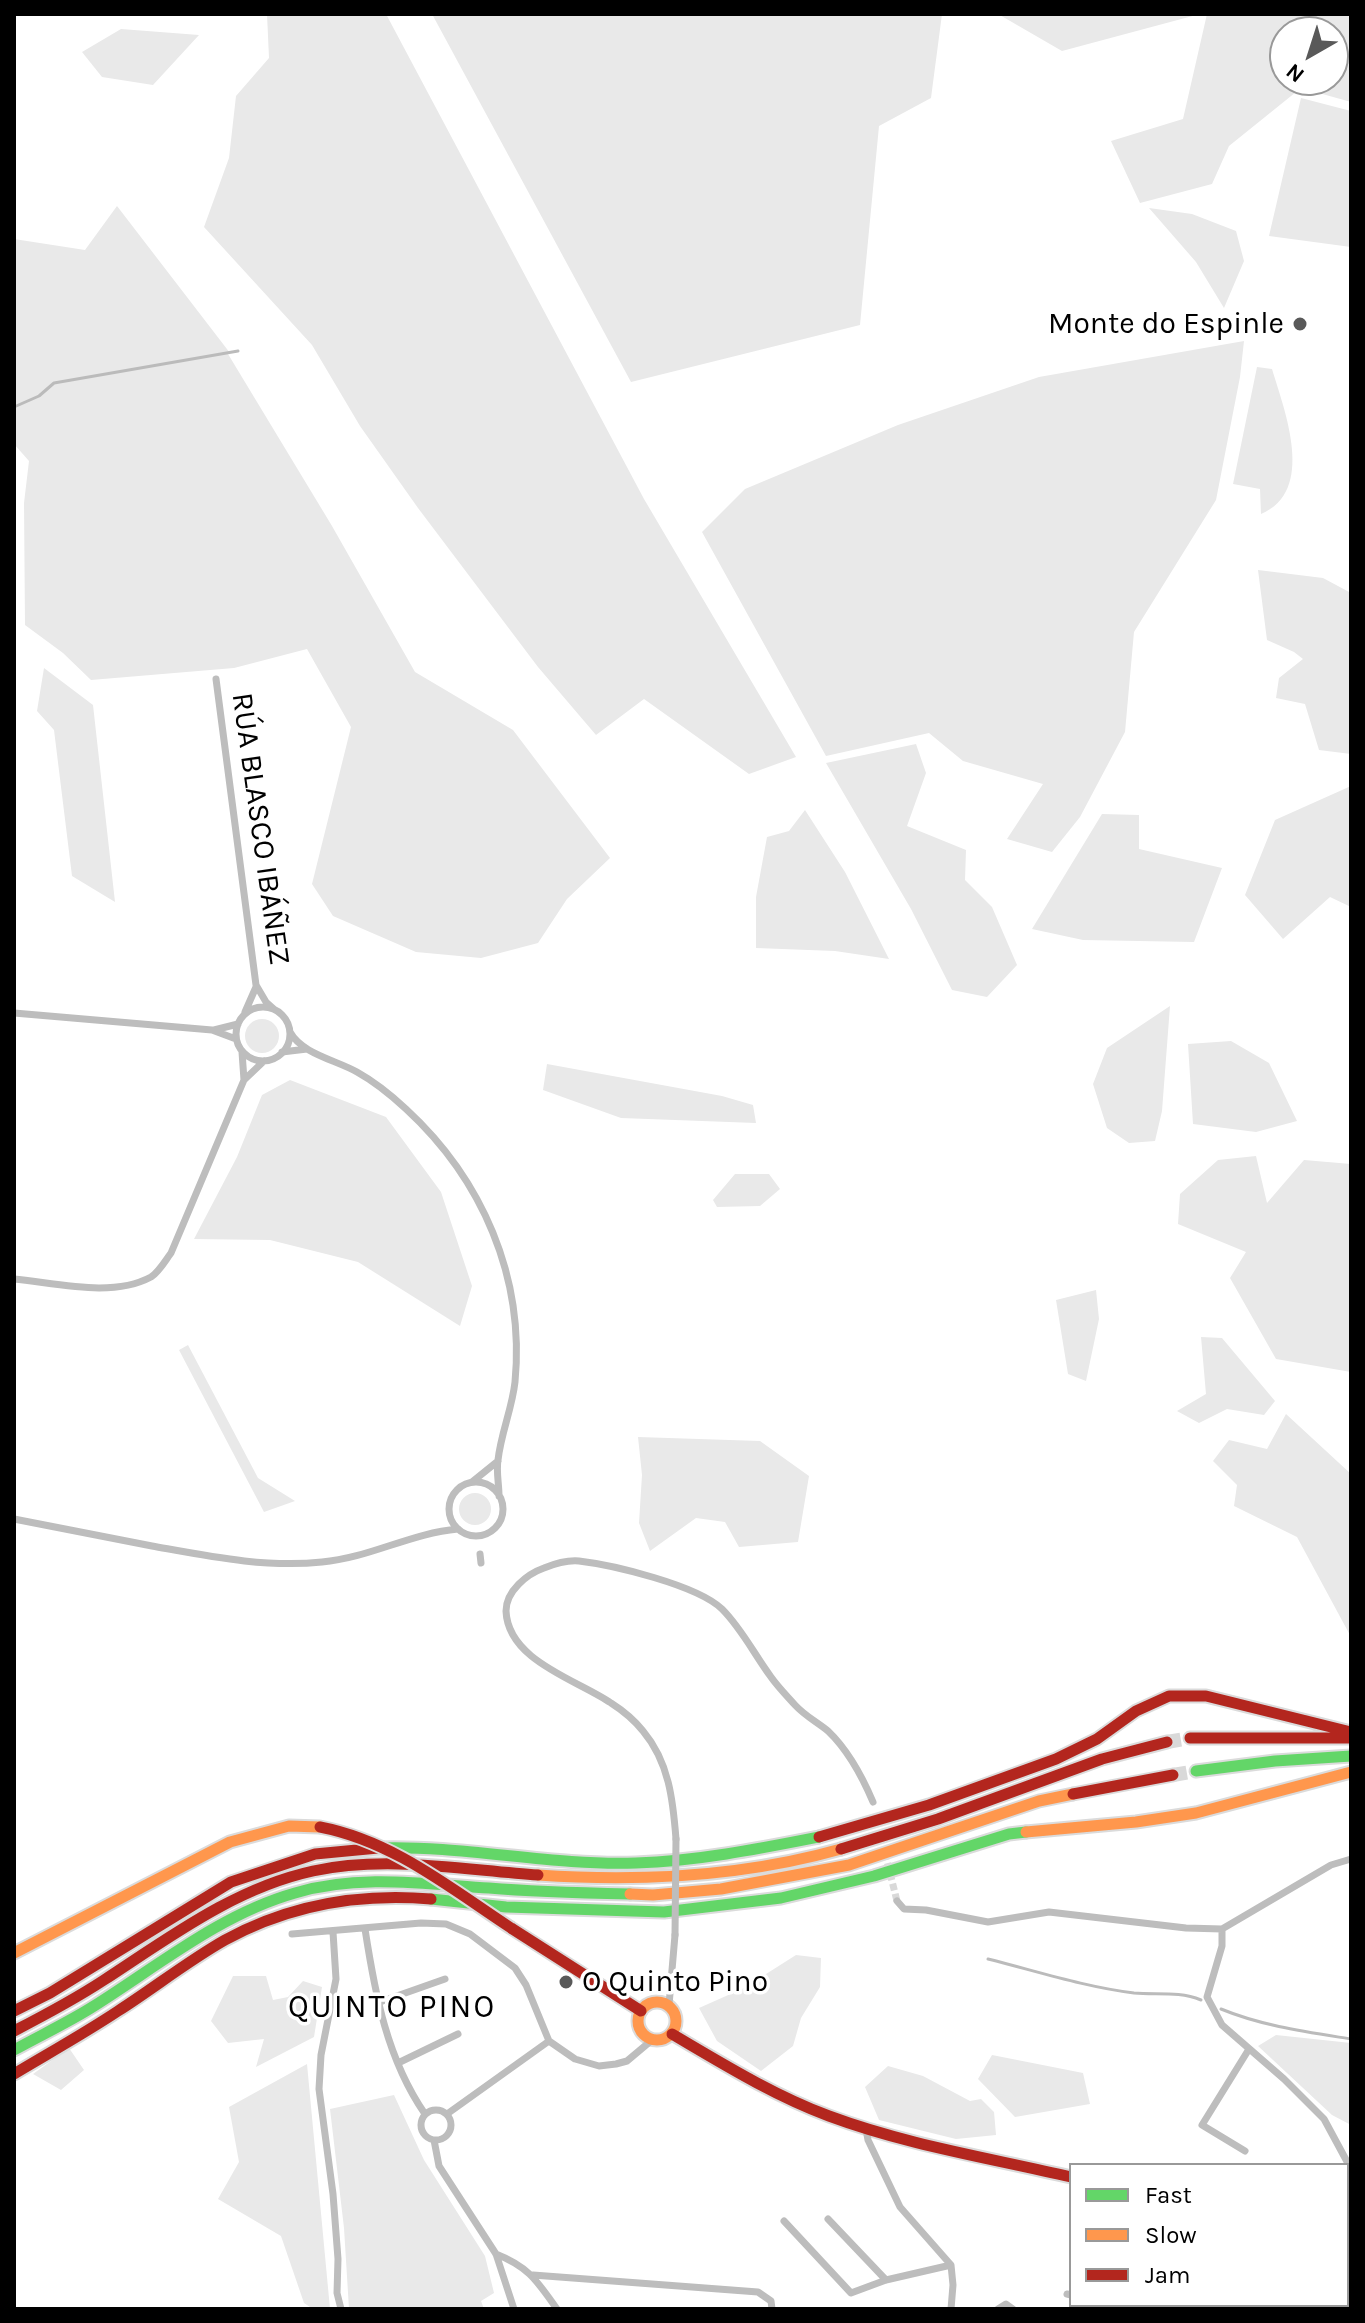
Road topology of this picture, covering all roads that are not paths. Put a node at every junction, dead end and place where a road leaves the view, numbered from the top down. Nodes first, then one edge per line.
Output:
1 (216, 679) dead end
2 (256, 985) junction
3 (275, 1010) junction
4 (14, 1013) edge
5 (243, 1015) junction
6 (238, 1024) junction
7 (212, 1030) junction
8 (290, 1032) junction
9 (236, 1039) junction
10 (307, 1049) junction
11 (242, 1052) junction
12 (282, 1052) junction
13 (264, 1061) junction
14 (244, 1080) junction
15 (14, 1279) edge
16 (498, 1461) junction
17 (472, 1483) junction
18 (499, 1496) junction
19 (450, 1516) junction
20 (14, 1519) edge
21 (458, 1529) junction
22 (431, 1531) junction
23 (1351, 1732) edge
24 (1190, 1738) tunnel mouth
25 (1351, 1738) edge
26 (1167, 1742) tunnel mouth
27 (1351, 1756) edge
28 (1196, 1771) tunnel mouth
29 (1351, 1772) edge
30 (1173, 1775) tunnel mouth
31 (873, 1802) dead end
32 (1351, 1859) edge
33 (897, 1901) dead end
34 (365, 1929) junction
35 (1222, 1929) junction
36 (333, 1932) junction
37 (292, 1934) dead end
38 (14, 1953) edge
39 (445, 1979) dead end
40 (377, 2003) junction
41 (669, 2005) junction
42 (14, 2011) edge
43 (641, 2011) junction
44 (14, 2031) edge
45 (458, 2034) dead end
46 (672, 2034) junction
47 (652, 2040) junction
48 (549, 2041) junction
49 (1249, 2049) junction
50 (14, 2050) edge
51 (398, 2063) junction
52 (14, 2074) edge
53 (425, 2114) junction
54 (447, 2114) junction
55 (866, 2129) junction
56 (434, 2140) junction
57 (1245, 2151) dead end
58 (1348, 2163) edge
59 (1069, 2177) edge
60 (828, 2219) dead end
61 (784, 2221) dead end
62 (496, 2254) junction
63 (951, 2265) junction
64 (533, 2275) junction
65 (886, 2280) junction
66 (341, 2309) edge
67 (514, 2309) edge
68 (557, 2309) edge
69 (772, 2309) edge
70 (951, 2309) edge
71 (998, 2309) edge
72 (1013, 2309) edge

1 - 2 street, RÚA BLASCO IBÁÑEZ
2 - 3 street, RÚA BLASCO IBÁÑEZ
2 - 5 street, RÚA BLASCO IBÁÑEZ
3 - 5 street
3 - 8 street
4 - 7 street
5 - 6 street
6 - 7 street
6 - 9 street
7 - 9 street
8 - 10 street
8 - 12 street
9 - 11 street
10 - 12 street
10 - 16 street
11 - 13 street
11 - 14 street
12 - 13 street
13 - 14 street
14 - 15 street
16 - 17 street
16 - 18 street
17 - 18 street
17 - 19 street
18 - 21 street
19 - 21 street
19 - 22 street
20 - 22 street
21 - 22 street
23 - 42 main road
24 - 25 main road
26 - 44 main road
27 - 28 main road
29 - 52 main road
30 - 50 main road
31 - 41 street, bridge
32 - 35 street
33 - 35 street
34 - 36 street
34 - 40 street
34 - 48 street
35 - 49 street
36 - 37 street
36 - 66 street
38 - 43 main road, bridge
39 - 40 street
40 - 51 street
41 - 43 main road
41 - 46 main road
43 - 47 main road
45 - 51 street
46 - 47 main road
46 - 55 main road
47 - 48 street
48 - 54 street
49 - 57 street
49 - 58 street
51 - 53 street
53 - 54 street
53 - 56 street
54 - 56 street
55 - 59 main road
55 - 63 street
56 - 62 street
60 - 65 street
61 - 65 street
62 - 64 street
62 - 67 street
63 - 65 street
63 - 70 street
64 - 68 street
64 - 69 street
71 - 72 street

